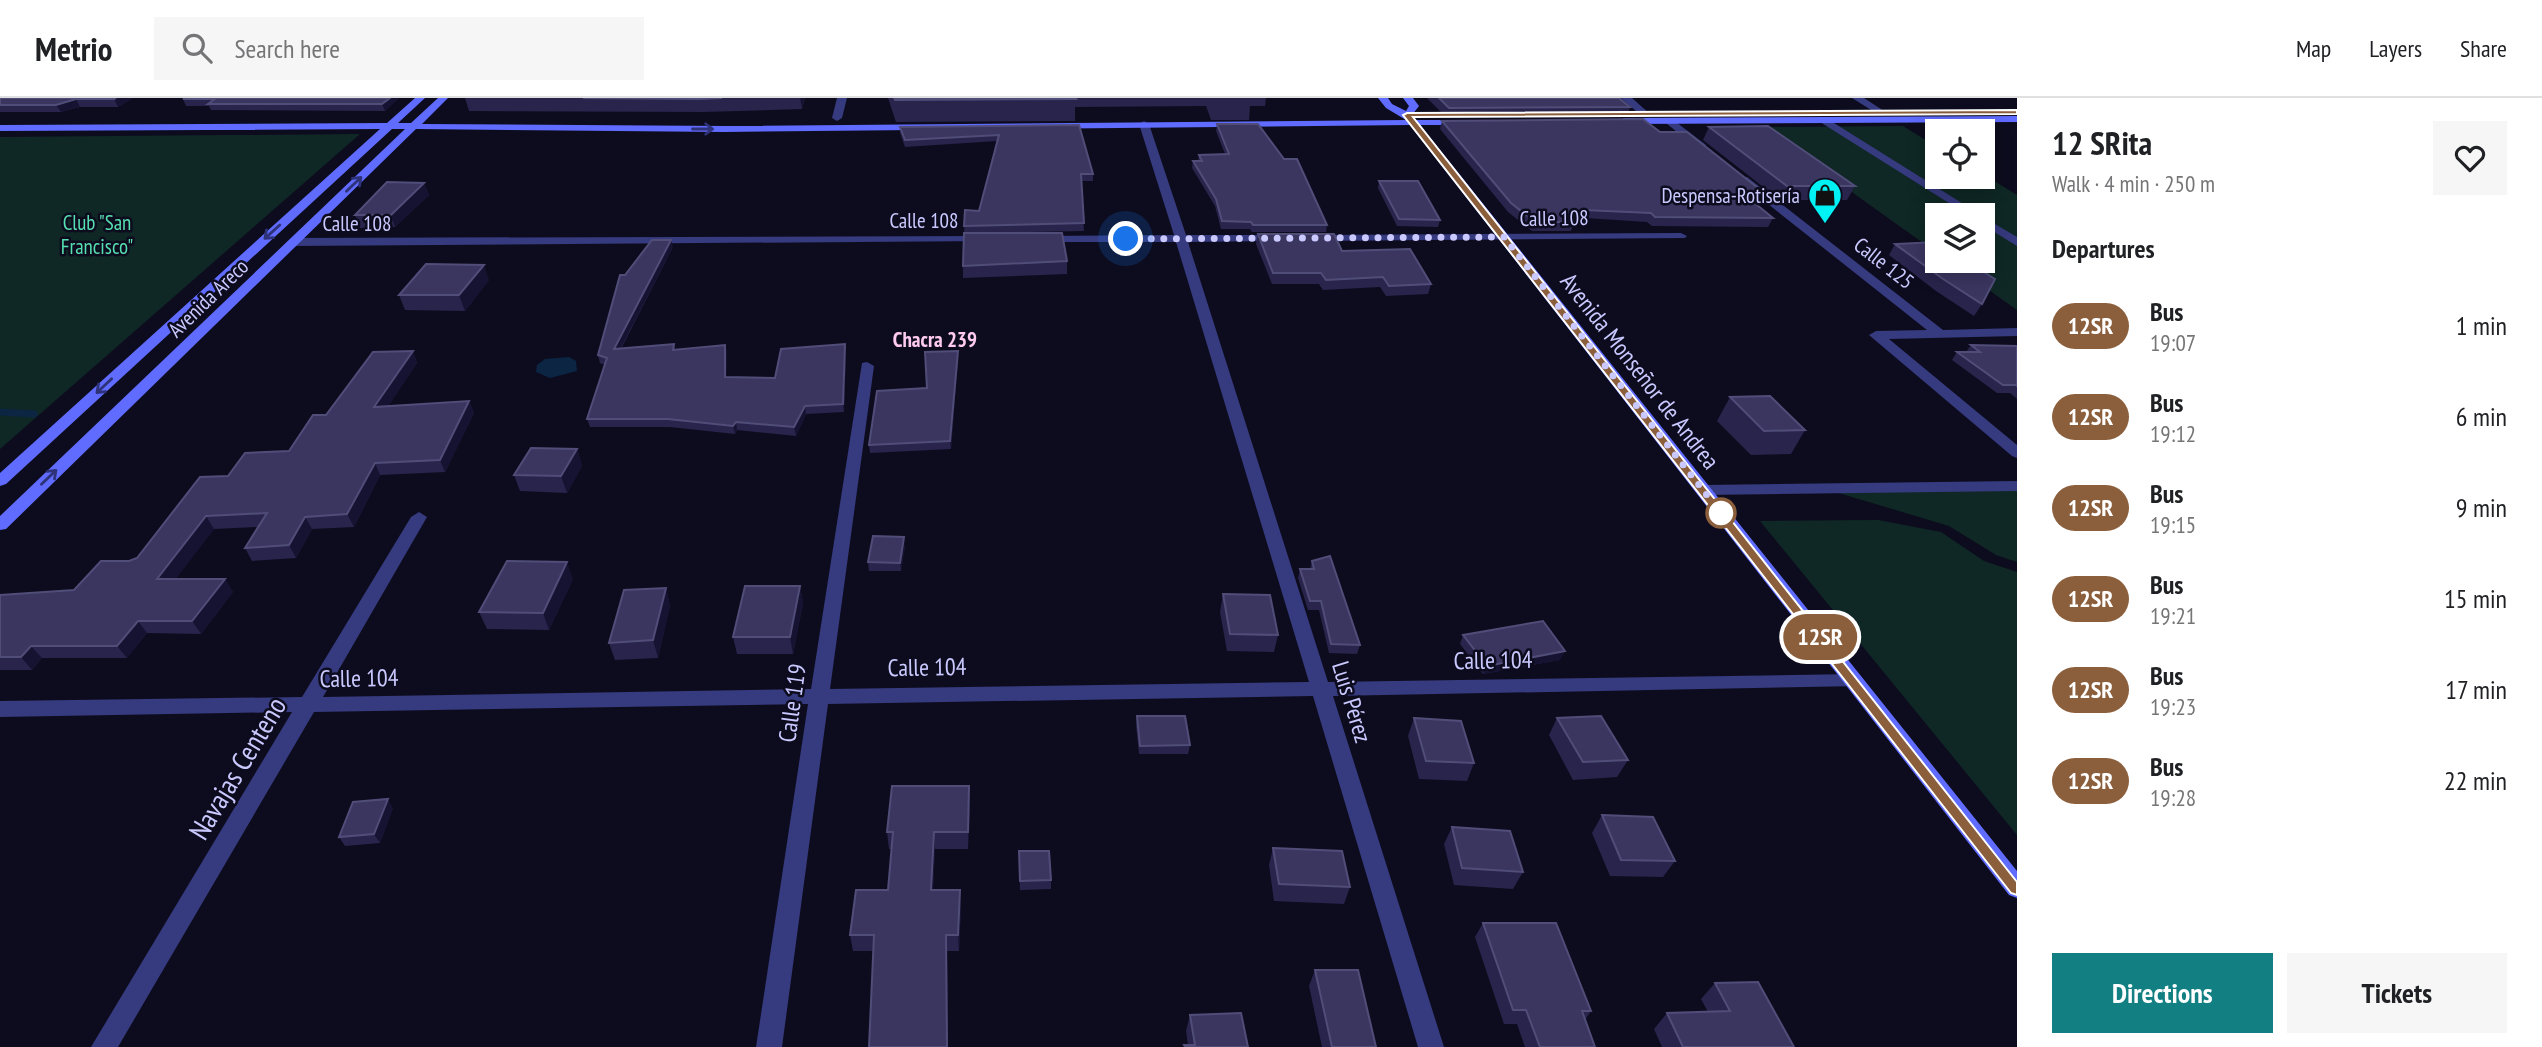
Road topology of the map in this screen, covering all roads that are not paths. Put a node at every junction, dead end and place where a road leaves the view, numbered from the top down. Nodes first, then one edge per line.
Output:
1 (420, 98) edge
2 (443, 98) edge
3 (842, 98) edge
4 (1383, 98) edge
5 (1408, 98) edge
6 (1626, 98) edge
7 (1857, 98) edge
8 (1879, 111) junction
9 (2017, 112) edge
10 (1646, 115) junction
11 (837, 118) junction
12 (1477, 118) edge
13 (1410, 119) junction
14 (2017, 119) edge
15 (1823, 120) junction
16 (1669, 121) junction
17 (393, 123) junction
18 (417, 123) junction
19 (1144, 124) junction
20 (0, 125) edge
21 (1713, 155) edge
22 (1734, 172) edge
23 (1956, 203) edge
24 (1995, 228) edge
25 (1681, 236) dead end
26 (1504, 237) junction
27 (1289, 238) edge
28 (1302, 238) edge
29 (1003, 239) edge
30 (1031, 239) edge
31 (1181, 239) junction
32 (293, 242) junction
33 (2017, 242) edge
34 (2017, 332) edge
35 (1940, 334) junction
36 (867, 366) dead end
37 (2017, 453) edge
38 (0, 481) edge
39 (2017, 486) edge
40 (1703, 490) junction
41 (419, 517) dead end
42 (0, 525) edge
43 (1854, 681) junction
44 (1320, 688) junction
45 (820, 695) junction
46 (306, 705) junction
47 (0, 709) edge
48 (2017, 888) edge
49 (104, 1047) edge
50 (769, 1047) edge
51 (1430, 1047) edge

1 - 17 main road, Avenida Areco
2 - 18 main road, Avenida Areco
3 - 11 street
4 - 13 main road, Avenida Monseñor de Andrea
5 - 13 main road
6 - 10 street
7 - 8 street
8 - 9 main road
8 - 10 main road
10 - 16 main road
11 - 13 main road
11 - 18 main road
12 - 13 main road
13 - 19 main road
13 - 26 main road, Avenida Monseñor de Andrea
14 - 15 main road
15 - 16 main road
15 - 23 street
16 - 21 street
17 - 18 main road
17 - 20 main road
17 -> 38 main road, Avenida Areco
18 -> 19 main road
32 -> 18 main road, Avenida Areco
19 - 31 street
22 - 35 street, Calle 125
24 - 33 street
25 - 26 street, Calle 108
26 - 28 street, Calle 108
26 - 40 main road, Avenida Monseñor de Andrea
27 - 31 street
29 - 32 street, Calle 108
30 - 31 street
31 - 44 street, Luis Pérez
42 -> 32 main road, Avenida Areco
34 - 35 street
35 - 37 street
36 - 45 street, Calle 119
39 - 40 street
40 - 43 main road, Avenida Monseñor de Andrea
41 - 46 street, Navajas Centeno
43 - 44 street, Calle 104
43 - 48 main road, Avenida Monseñor de Andrea
44 - 45 street, Calle 104
44 - 51 street, Luis Pérez
45 - 46 street, Calle 104
45 - 50 street, Calle 119
46 - 47 street, Calle 104
46 - 49 street, Navajas Centeno

